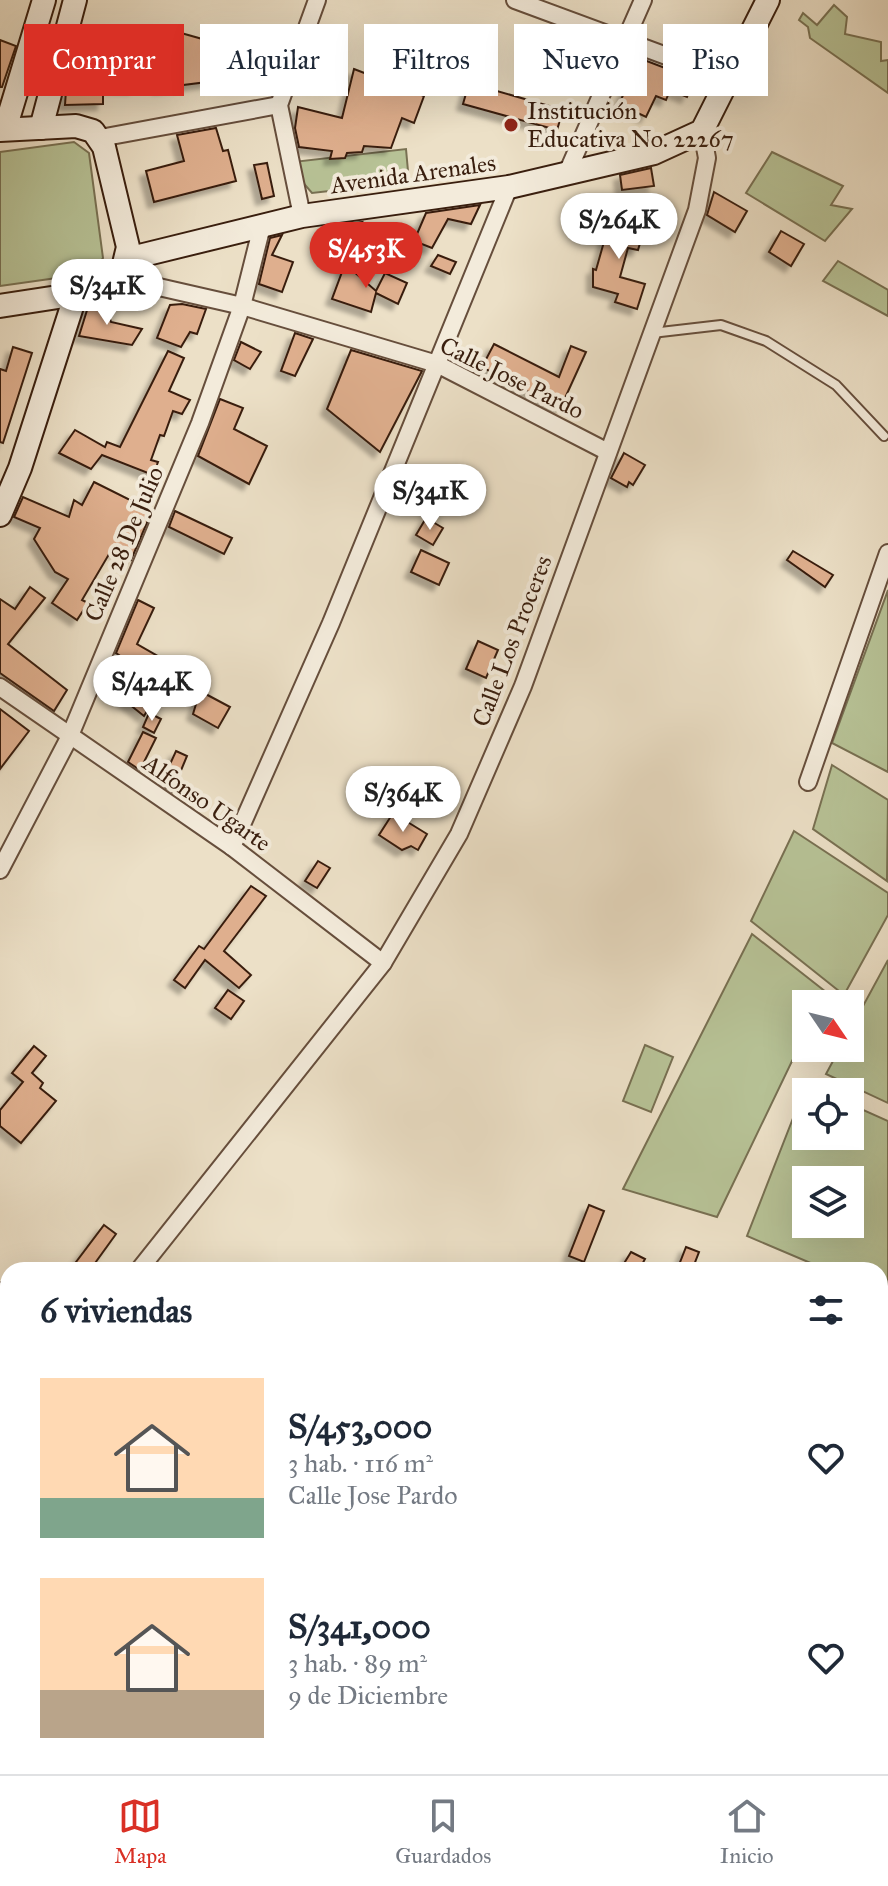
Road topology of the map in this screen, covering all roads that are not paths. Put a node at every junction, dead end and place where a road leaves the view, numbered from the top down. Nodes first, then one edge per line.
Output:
1 (44, 0) edge
2 (75, 0) edge
3 (317, 0) edge
4 (515, 0) edge
5 (643, 0) edge
6 (768, 0) edge
7 (579, 24) edge
8 (632, 24) edge
9 (755, 24) edge
10 (601, 96) edge
11 (718, 96) edge
12 (279, 105) junction
13 (41, 128) junction
14 (3, 130) edge
15 (702, 131) junction
16 (100, 138) junction
17 (567, 173) junction
18 (509, 187) junction
19 (302, 216) junction
20 (262, 226) junction
21 (121, 268) junction
22 (75, 297) junction
23 (0, 306) edge
24 (242, 306) junction
25 (651, 333) junction
26 (437, 364) junction
27 (884, 436) dead end
28 (608, 452) junction
29 (0, 515) edge
30 (888, 553) edge
31 (0, 687) edge
32 (69, 738) junction
33 (808, 782) dead end
34 (232, 847) junction
35 (0, 870) edge
36 (383, 963) junction
37 (145, 1262) edge

1 - 14 street
2 - 13 street
3 - 12 street
4 - 7 street
5 - 8 street
6 - 9 street
10 - 17 street
11 - 15 street
12 - 16 street
12 - 19 street
13 - 14 street
13 - 16 street
15 - 17 street, Avenida Arenales
15 - 25 street, Calle Los Proceres
16 - 21 street
17 - 18 street, Avenida Arenales
18 - 19 street, Avenida Arenales
18 - 26 street
19 - 20 street, Avenida Arenales
20 - 21 street, Avenida Arenales
20 - 24 street, Calle 28 De Julio
21 - 22 street, Avenida Arenales
21 - 24 street, Calle Jose Pardo
22 - 23 street, Avenida Arenales
22 - 29 street
24 - 26 street, Calle Jose Pardo
24 - 32 street, Calle 28 De Julio
25 - 27 lane
25 - 28 street, Calle Los Proceres
26 - 28 street, Calle Jose Pardo
26 - 34 street
28 - 36 street, Calle Los Proceres
30 - 33 street
31 - 32 street, Alfonso Ugarte
32 - 34 street, Alfonso Ugarte
32 - 35 street, Calle 28 De Julio
34 - 36 street, Alfonso Ugarte
36 - 37 street, Calle Los Proceres

